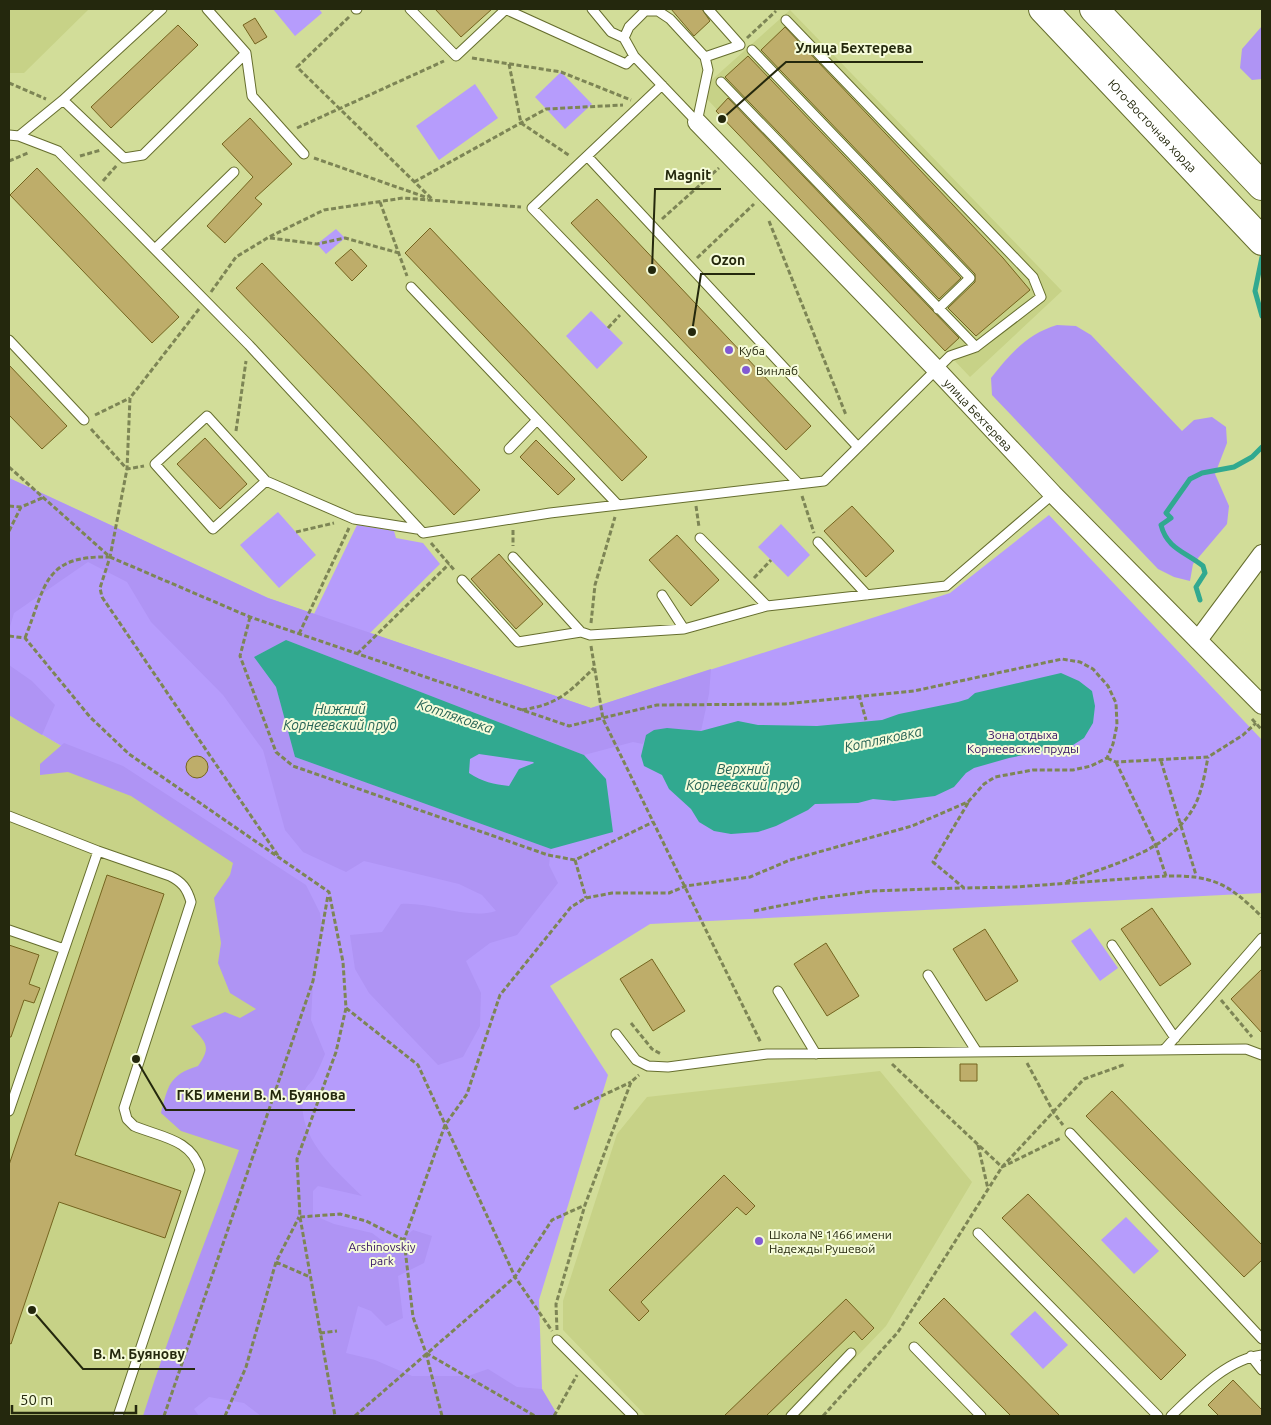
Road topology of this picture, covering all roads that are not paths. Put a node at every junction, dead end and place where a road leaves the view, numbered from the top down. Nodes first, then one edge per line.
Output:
1 (162, 9) edge
2 (207, 9) edge
3 (410, 9) edge
4 (505, 9) edge
5 (592, 9) edge
6 (708, 9) edge
7 (1042, 9) edge
8 (1094, 9) edge
9 (644, 10) edge
10 (786, 20) dead end
11 (624, 38) junction
12 (752, 50) dead end
13 (246, 53) junction
14 (634, 56) junction
15 (705, 57) junction
16 (720, 82) dead end
17 (662, 84) junction
18 (60, 102) junction
19 (697, 122) junction
20 (9, 135) edge
21 (19, 136) junction
22 (304, 154) road end
23 (587, 156) junction
24 (234, 172) dead end
25 (1255, 179) edge
26 (1262, 241) edge
27 (156, 249) junction
28 (411, 286) road end
29 (938, 309) junction
30 (9, 340) edge
31 (976, 347) junction
32 (936, 369) junction
33 (84, 420) road end
34 (537, 420) junction
35 (858, 447) junction
36 (509, 449) dead end
37 (266, 481) junction
38 (798, 484) junction
39 (1053, 494) junction
40 (618, 505) junction
41 (420, 531) junction
42 (700, 538) road end
43 (818, 542) dead end
44 (1262, 554) edge
45 (513, 556) road end
46 (462, 580) road end
47 (662, 595) dead end
48 (866, 595) junction
49 (767, 606) junction
50 (684, 629) junction
51 (585, 634) junction
52 (1198, 640) junction
53 (1262, 705) edge
54 (9, 816) edge
55 (98, 851) junction
56 (9, 930) edge
57 (1262, 938) edge
58 (1112, 946) dead end
59 (64, 949) junction
60 (928, 975) dead end
61 (778, 991) dead end
62 (616, 1034) dead end
63 (1175, 1038) junction
64 (1164, 1050) junction
65 (978, 1052) junction
66 (816, 1054) junction
67 (1262, 1055) edge
68 (9, 1111) edge
69 (1070, 1133) road end
70 (978, 1233) dead end
71 (1262, 1339) edge
72 (557, 1340) road end
73 (914, 1347) dead end
74 (851, 1354) dead end
75 (1262, 1355) edge
76 (1251, 1356) junction
77 (1262, 1370) edge
78 (118, 1416) edge
79 (633, 1416) edge
80 (791, 1416) edge
81 (981, 1416) edge
82 (1158, 1416) edge
83 (1171, 1416) edge

1 - 18 lane
2 - 13 lane
3 - 4 lane
4 - 14 lane
5 - 11 lane
6 - 15 lane
7 - 26 main road, Юго-Восточная хорда
8 - 25 main road
9 - 11 lane
9 - 15 lane
10 - 31 lane
11 - 14 lane
12 - 29 lane
13 - 18 lane
13 - 22 lane
14 - 17 lane
15 - 19 lane
16 - 29 lane
17 - 19 lane
17 - 23 lane
18 - 21 lane
19 - 32 street, улица Бехтерева
20 - 21 lane
21 - 27 lane
23 - 35 lane
23 - 38 lane
24 - 27 lane
27 - 41 lane
28 - 34 lane
29 - 31 lane
30 - 33 lane
31 - 32 lane
32 - 35 lane
32 - 39 street, улица Бехтерева
34 - 36 lane
34 - 40 lane
35 - 38 lane
37 - 37 lane
37 - 41 lane
38 - 40 lane
39 - 48 lane
39 - 52 street, улица Бехтерева
40 - 41 lane
42 - 49 lane
43 - 48 lane
44 - 52 street
45 - 51 lane
46 - 51 lane
47 - 50 lane
48 - 49 lane
49 - 50 lane
50 - 51 lane
52 - 53 street, улица Бехтерева
54 - 55 lane
55 - 59 lane
55 - 78 lane
56 - 59 lane
57 - 63 lane
58 - 63 lane
59 - 68 lane
60 - 65 lane
61 - 66 lane
62 - 66 lane
63 - 64 lane
64 - 65 lane
64 - 67 lane
65 - 66 lane
69 - 71 lane
70 - 82 lane
72 - 79 lane
73 - 81 lane
74 - 80 lane
75 - 76 lane
76 - 77 lane
76 - 83 lane

